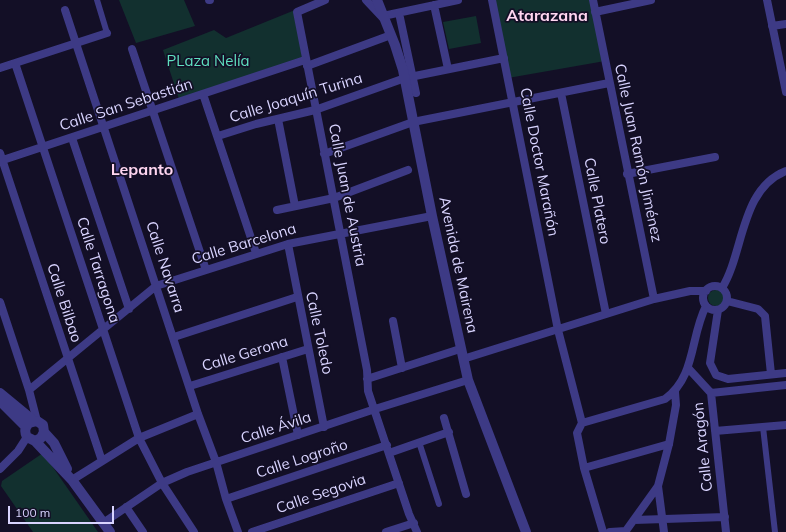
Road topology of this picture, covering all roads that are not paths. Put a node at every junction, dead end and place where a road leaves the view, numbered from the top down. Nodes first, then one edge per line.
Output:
1 (97, 0) edge
2 (366, 0) edge
3 (377, 0) edge
4 (458, 0) edge
5 (492, 0) edge
6 (593, 0) edge
7 (651, 0) edge
8 (767, 0) edge
9 (323, 1) edge
10 (434, 5) junction
11 (65, 10) dead end
12 (595, 12) junction
13 (398, 13) junction
14 (385, 21) junction
15 (786, 24) edge
16 (772, 26) junction
17 (107, 32) joint
18 (391, 35) junction
19 (76, 43) junction
20 (132, 49) dead end
21 (504, 58) junction
22 (15, 63) junction
23 (306, 63) junction
24 (0, 68) edge
25 (448, 69) junction
26 (408, 77) junction
27 (609, 83) junction
28 (786, 92) edge
29 (416, 93) dead end
30 (561, 93) junction
31 (203, 94) junction
32 (513, 102) junction
33 (153, 110) junction
34 (316, 110) junction
35 (278, 119) junction
36 (413, 122) junction
37 (104, 127) junction
38 (218, 136) junction
39 (72, 138) junction
40 (43, 147) junction
41 (324, 154) junction
42 (715, 157) dead end
43 (1, 158) edge
44 (422, 165) junction
45 (408, 170) joint
46 (786, 172) edge
47 (627, 174) junction
48 (334, 198) junction
49 (295, 206) junction
50 (277, 210) dead end
51 (432, 216) junction
52 (340, 233) junction
53 (288, 244) junction
54 (256, 253) junction
55 (206, 270) junction
56 (156, 286) junction
57 (722, 288) junction
58 (706, 291) junction
59 (297, 296) junction
60 (654, 299) junction
61 (727, 301) junction
62 (0, 302) edge
63 (706, 306) junction
64 (129, 309) junction
65 (718, 310) junction
66 (606, 314) junction
67 (393, 321) dead end
68 (103, 330) junction
69 (558, 330) junction
70 (174, 336) junction
71 (308, 349) junction
72 (462, 354) junction
73 (282, 357) junction
74 (68, 359) junction
75 (402, 368) junction
76 (688, 368) junction
77 (786, 373) edge
78 (771, 374) junction
79 (367, 379) junction
80 (468, 380) junction
81 (786, 384) edge
82 (190, 386) junction
83 (29, 390) junction
84 (675, 392) junction
85 (0, 393) edge
86 (711, 393) junction
87 (0, 401) edge
88 (375, 409) junction
89 (198, 414) junction
90 (444, 418) dead end
91 (36, 421) junction
92 (582, 423) junction
93 (786, 426) edge
94 (324, 427) junction
95 (763, 427) junction
96 (715, 431) junction
97 (44, 432) junction
98 (449, 432) junction
99 (29, 435) junction
100 (298, 435) junction
101 (139, 438) junction
102 (419, 442) junction
103 (669, 444) junction
104 (388, 449) junction
105 (102, 461) junction
106 (216, 462) junction
107 (584, 468) junction
108 (0, 469) edge
109 (72, 480) junction
110 (162, 483) junction
111 (399, 483) junction
112 (658, 486) junction
113 (466, 494) dead end
114 (226, 499) junction
115 (439, 504) dead end
116 (126, 507) junction
117 (725, 517) junction
118 (663, 518) junction
119 (634, 520) junction
120 (103, 523) junction
121 (414, 523) junction
122 (110, 532) edge
123 (144, 532) edge
124 (194, 532) edge
125 (238, 532) edge
126 (252, 532) edge
127 (386, 532) edge
128 (417, 532) edge
129 (526, 532) edge
130 (603, 532) edge
131 (610, 532) edge
132 (625, 532) edge
133 (664, 532) edge
134 (726, 532) edge
135 (775, 532) edge

1 - 17 street
2 - 14 street
3 - 14 street, Avenida de Mairena
4 - 10 street
5 - 21 street, Calle Doctor Marañón
6 - 12 street, Calle Juan Ramón Jiménez
7 - 12 street
8 - 16 street
9 - 23 street, Calle Juan de Austria
10 - 13 street
10 - 25 street
11 - 19 street, Calle Navarra
12 - 27 street, Calle Juan Ramón Jiménez
13 - 14 street
13 - 26 street
14 - 18 street, Avenida de Mairena
15 - 16 street
16 - 28 street
17 - 19 street
18 - 23 street, Calle San Sebastián
18 - 26 street, Avenida de Mairena
19 - 22 street
19 - 37 street, Calle Navarra
20 - 33 street
21 - 25 street, Calle Joaquín Turina
21 - 32 street, Calle Doctor Marañón
22 - 24 street
22 - 40 street, Calle Tarragona
23 - 31 street, Calle San Sebastián
23 - 34 street, Calle Juan de Austria
25 - 26 street, Calle Joaquín Turina
26 - 29 street
26 - 34 street, Calle Joaquín Turina
26 - 36 street, Avenida de Mairena
27 - 30 street
27 - 47 street, Calle Juan Ramón Jiménez
30 - 32 street
30 - 66 street, Calle Platero
31 - 33 street, Calle San Sebastián
31 - 38 street
32 - 36 street
32 - 69 street, Calle Doctor Marañón
33 - 37 street, Calle San Sebastián
33 - 55 street
34 - 35 street, Calle Joaquín Turina
34 - 41 street, Calle Juan de Austria
35 - 38 street, Calle Joaquín Turina
35 - 49 street
36 - 41 street
36 - 44 street, Avenida de Mairena
37 - 39 street, Calle San Sebastián
37 - 56 street, Calle Navarra
38 - 54 street
39 - 40 street, Calle San Sebastián
39 - 64 street
40 - 43 street, Calle San Sebastián
40 - 68 street, Calle Tarragona
41 - 48 street, Calle Juan de Austria
42 - 47 street
43 - 74 street, Calle Bilbao
44 - 45 street
44 - 51 street, Avenida de Mairena
45 - 48 street
46 - 57 street
47 - 60 street, Calle Juan Ramón Jiménez
48 - 49 street
48 - 52 street, Calle Juan de Austria
49 - 50 street
51 - 52 street, Calle Barcelona
51 - 72 street, Avenida de Mairena
52 - 53 street, Calle Barcelona
52 - 79 street, Calle Juan de Austria
53 - 54 street, Calle Barcelona
53 - 59 street, Calle Toledo
54 - 55 street, Calle Barcelona
55 - 56 street, Calle Barcelona
56 - 64 street, Calle Barcelona
56 - 70 street, Calle Navarra
57 - 58 street
57 - 61 street
58 - 60 street
58 - 63 street
59 - 70 street
59 - 71 street, Calle Toledo
60 - 66 street
61 - 65 street
61 - 78 street
62 - 83 street
63 - 65 street
63 - 76 street
64 - 68 street, Calle Barcelona
65 - 78 street
66 - 69 street
67 - 75 street
68 - 74 street, Calle Barcelona
68 - 101 street, Calle Tarragona
69 - 72 street
69 - 92 street, Calle Doctor Marañón
70 - 82 street, Calle Navarra
71 - 73 street, Calle Gerona
71 - 94 street, Calle Toledo
72 - 75 street
72 - 80 street, Avenida de Mairena
73 - 82 street, Calle Gerona
73 - 100 street
74 - 83 street, Calle Barcelona
74 - 105 street, Calle Bilbao
75 - 79 street
76 - 84 street
76 - 86 street, Calle Aragón
77 - 78 street
79 - 88 street, Calle Juan de Austria
80 - 88 street, Calle Ávila
80 - 129 street, Avenida de Mairena
81 - 86 street
82 - 89 street, Calle Navarra
83 - 91 street
84 - 92 street
84 - 103 street
85 - 91 street
86 - 96 street, Calle Aragón
87 - 99 street
88 - 94 street, Calle Ávila
88 - 104 street, Calle Juan de Austria
89 - 101 street
89 - 106 street, Calle Navarra
90 - 98 street
91 - 97 street
91 - 99 street
92 - 107 street
93 - 95 street
94 - 100 street, Calle Ávila
95 - 96 street
95 - 135 street
96 - 117 street, Calle Aragón
97 - 99 street
97 - 109 street
98 - 102 street, Calle Logroño
98 - 113 street
99 - 108 street
99 - 109 street
100 - 106 street, Calle Ávila
101 - 105 street
101 - 110 street, Calle Tarragona
102 - 104 street, Calle Logroño
102 - 115 street
103 - 107 street
103 - 112 street
104 - 111 street, Calle Juan de Austria
104 - 114 street, Calle Logroño
105 - 109 street
106 - 110 street, Calle Ávila
106 - 114 street, Calle Navarra
107 - 130 street
109 - 120 street
110 - 116 street, Calle Ávila
110 - 124 street, Calle Tarragona
111 - 121 street, Calle Juan de Austria
111 - 126 street, Calle Segovia
112 - 118 street
112 - 119 street
114 - 125 street, Calle Navarra
116 - 120 street, Calle Ávila
116 - 123 street
117 - 118 street
117 - 134 street, Calle Aragón
118 - 119 street
118 - 133 street
119 - 132 street
120 - 122 street
121 - 127 street
121 - 128 street, Calle Juan de Austria
131 - 132 street

